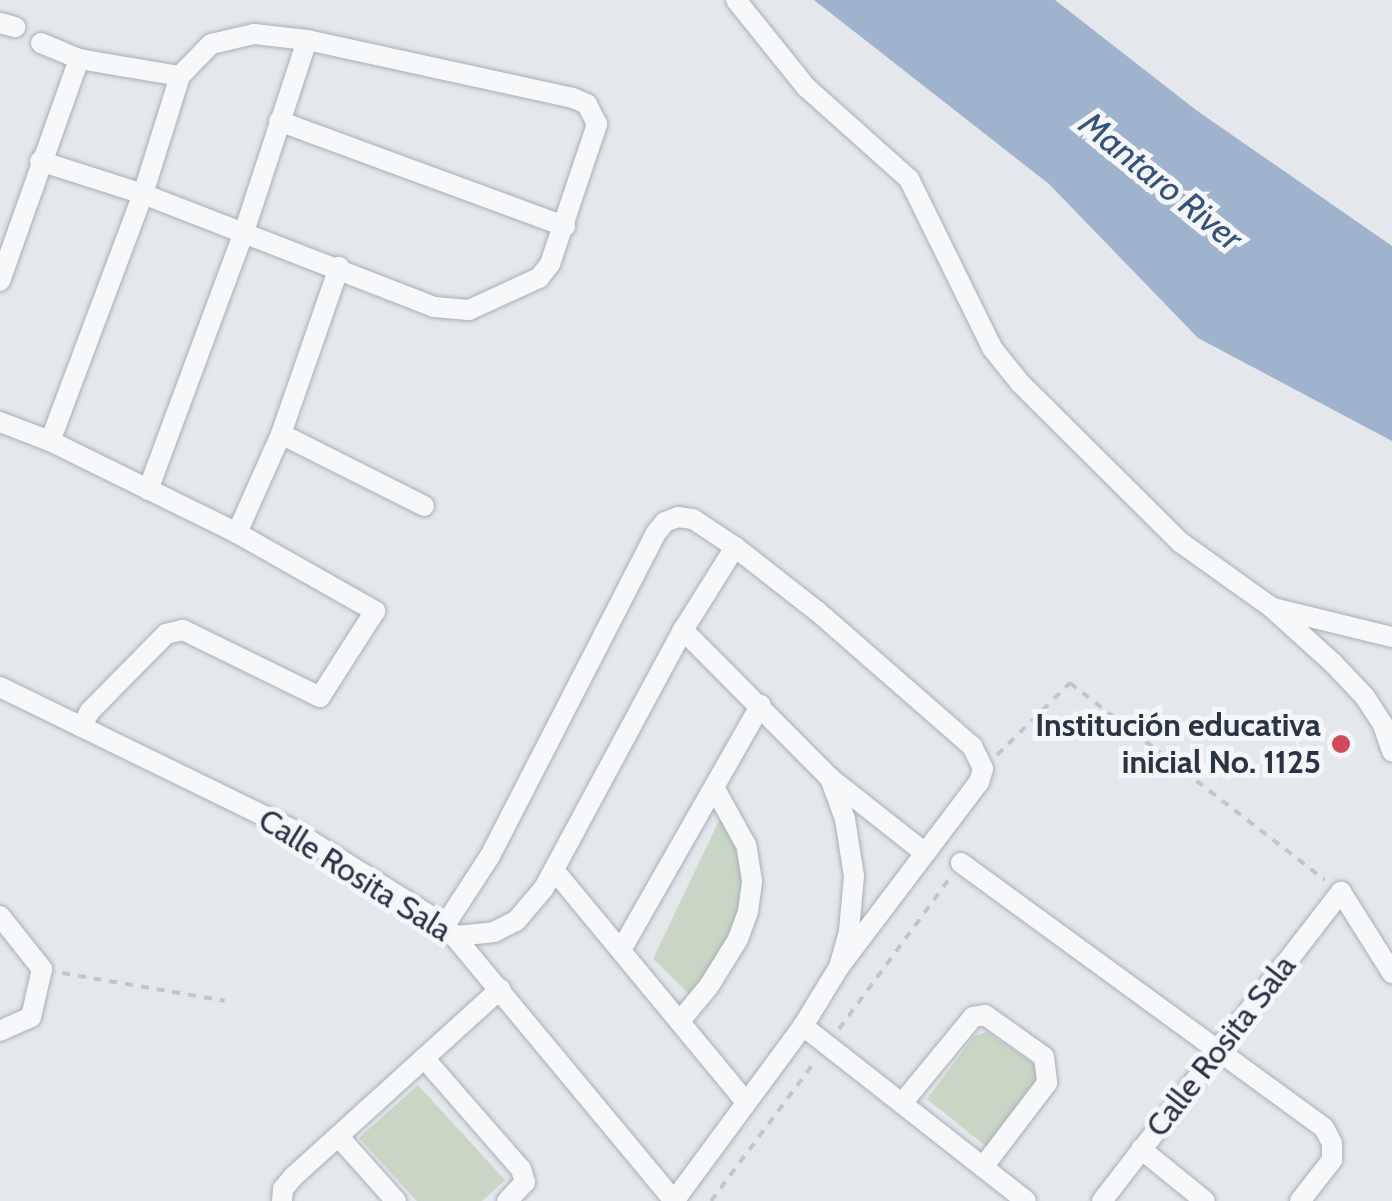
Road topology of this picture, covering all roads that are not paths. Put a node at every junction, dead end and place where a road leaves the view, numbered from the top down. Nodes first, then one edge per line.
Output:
1 (739, 5) edge
2 (307, 40) junction
3 (41, 43) dead end
4 (79, 59) junction
5 (180, 76) junction
6 (279, 121) junction
7 (40, 160) junction
8 (143, 194) junction
9 (565, 226) junction
10 (244, 232) junction
11 (340, 268) junction
12 (0, 282) edge
13 (3, 426) edge
14 (281, 434) junction
15 (50, 440) junction
16 (148, 490) junction
17 (424, 506) dead end
18 (238, 533) junction
19 (735, 547) junction
20 (1270, 607) junction
21 (682, 630) junction
22 (1392, 637) edge
23 (0, 688) edge
24 (761, 705) junction
25 (81, 727) junction
26 (1392, 750) edge
27 (830, 778) junction
28 (715, 789) junction
29 (925, 854) junction
30 (960, 863) dead end
31 (554, 870) junction
32 (0, 916) edge
33 (451, 931) junction
34 (621, 950) junction
35 (839, 966) junction
36 (1392, 974) edge
37 (500, 989) junction
38 (680, 1021) junction
39 (803, 1026) junction
40 (0, 1031) edge
41 (1217, 1052) junction
42 (424, 1058) junction
43 (746, 1102) junction
44 (903, 1102) junction
45 (338, 1136) junction
46 (1141, 1150) junction
47 (983, 1167) junction
48 (282, 1201) edge
49 (396, 1201) edge
50 (507, 1201) edge
51 (674, 1201) edge
52 (1026, 1201) edge
53 (1102, 1201) edge
54 (1205, 1201) edge
55 (1300, 1201) edge

1 - 20 street
2 - 5 street
2 - 6 street
2 - 9 street
3 - 4 street
4 - 5 street
4 - 7 street
5 - 8 street
6 - 9 street
6 - 10 street
7 - 8 street
7 - 12 street
8 - 10 street
8 - 15 street
9 - 11 street
10 - 11 street
10 - 16 street
11 - 14 street
13 - 15 street
14 - 17 street
14 - 18 street
15 - 16 street
16 - 18 street
18 - 25 street
19 - 21 street
19 - 29 street
19 - 33 street
20 - 22 street
20 - 26 street
21 - 24 street
21 - 31 street
23 - 25 street, Calle Rosita Sala
24 - 27 street
24 - 28 street
25 - 33 street, Calle Rosita Sala
27 - 29 street
27 - 35 street
28 - 34 street
28 - 38 street
29 - 35 street
30 - 41 street
31 - 33 street
31 - 34 street
32 - 40 street
33 - 37 street, Calle Rosita Sala
34 - 38 street
35 - 39 street
36 - 41 street, Calle Rosita Sala
37 - 42 street
37 - 51 street, Calle Rosita Sala
38 - 43 street
39 - 43 street
39 - 44 street
41 - 46 street, Calle Rosita Sala
41 - 55 street
42 - 45 street
42 - 50 street
43 - 51 street
44 - 47 street
44 - 47 street
45 - 48 street
45 - 49 street
46 - 53 street, Calle Rosita Sala
46 - 54 street
47 - 52 street

